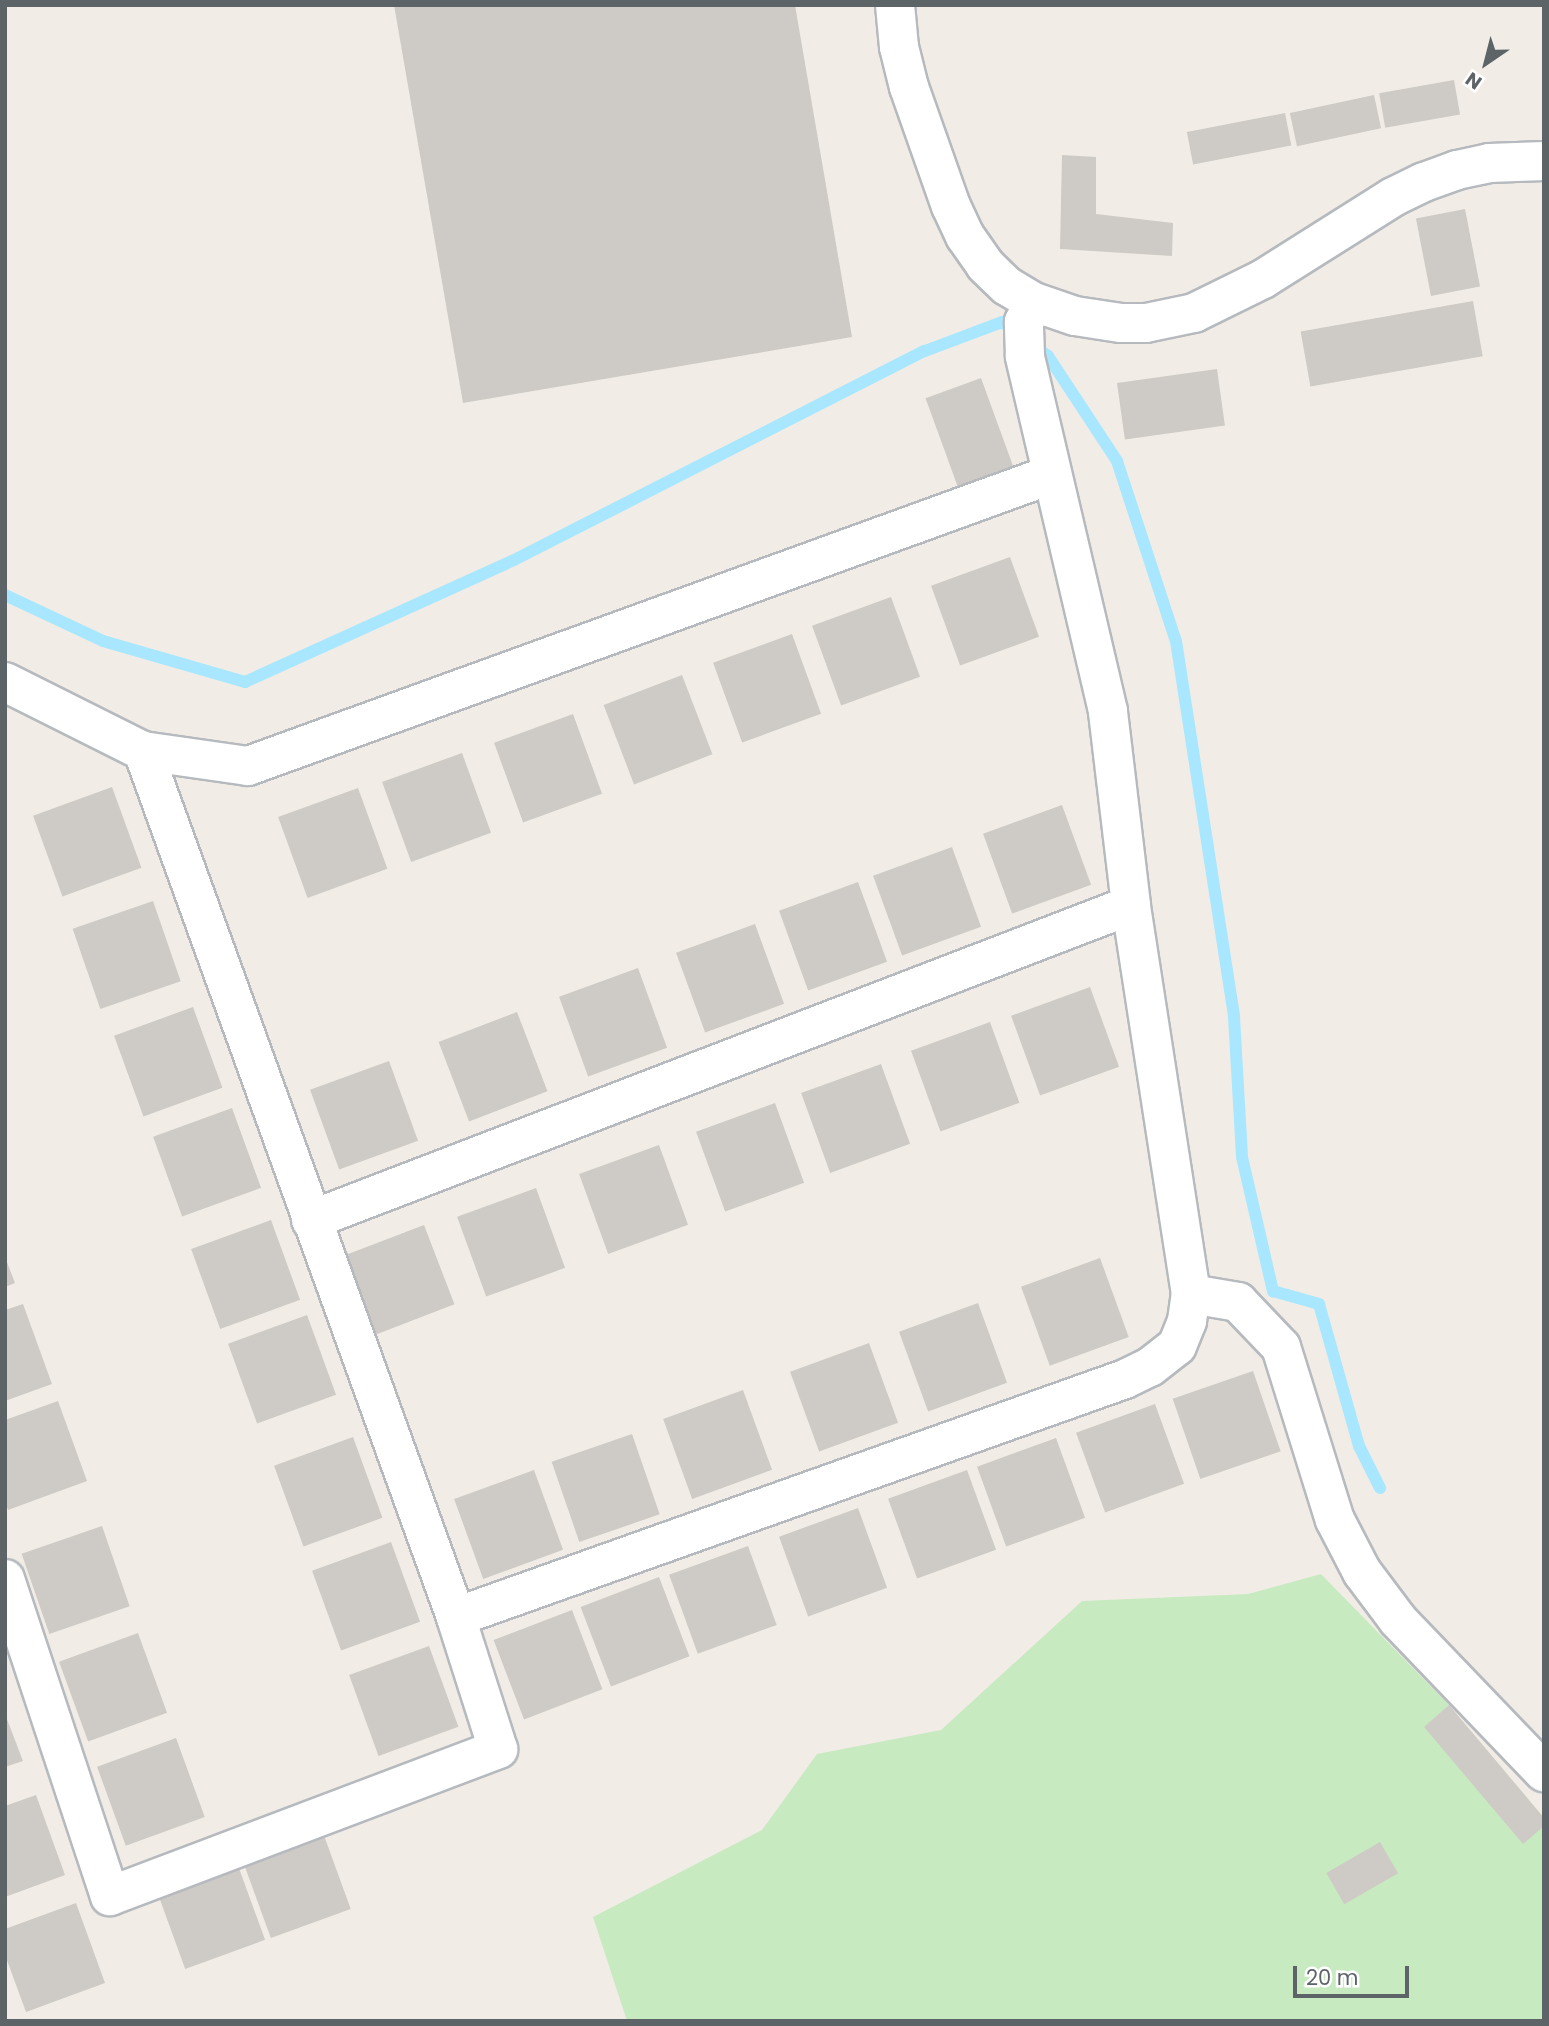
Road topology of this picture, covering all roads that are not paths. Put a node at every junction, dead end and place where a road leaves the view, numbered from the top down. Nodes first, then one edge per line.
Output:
1 (895, 5) edge
2 (1544, 161) edge
3 (1028, 327) junction
4 (1050, 475) junction
5 (5, 682) edge
6 (143, 751) junction
7 (1131, 905) junction
8 (311, 1220) junction
9 (1191, 1294) junction
10 (5, 1579) edge
11 (456, 1617) junction
12 (1544, 1772) edge

1 - 3 street
2 - 3 street
3 - 4 street
4 - 6 street
4 - 7 street
5 - 6 street
6 - 8 street
7 - 8 street
7 - 9 street
8 - 11 street
9 - 11 street
9 - 12 street
10 - 11 street

